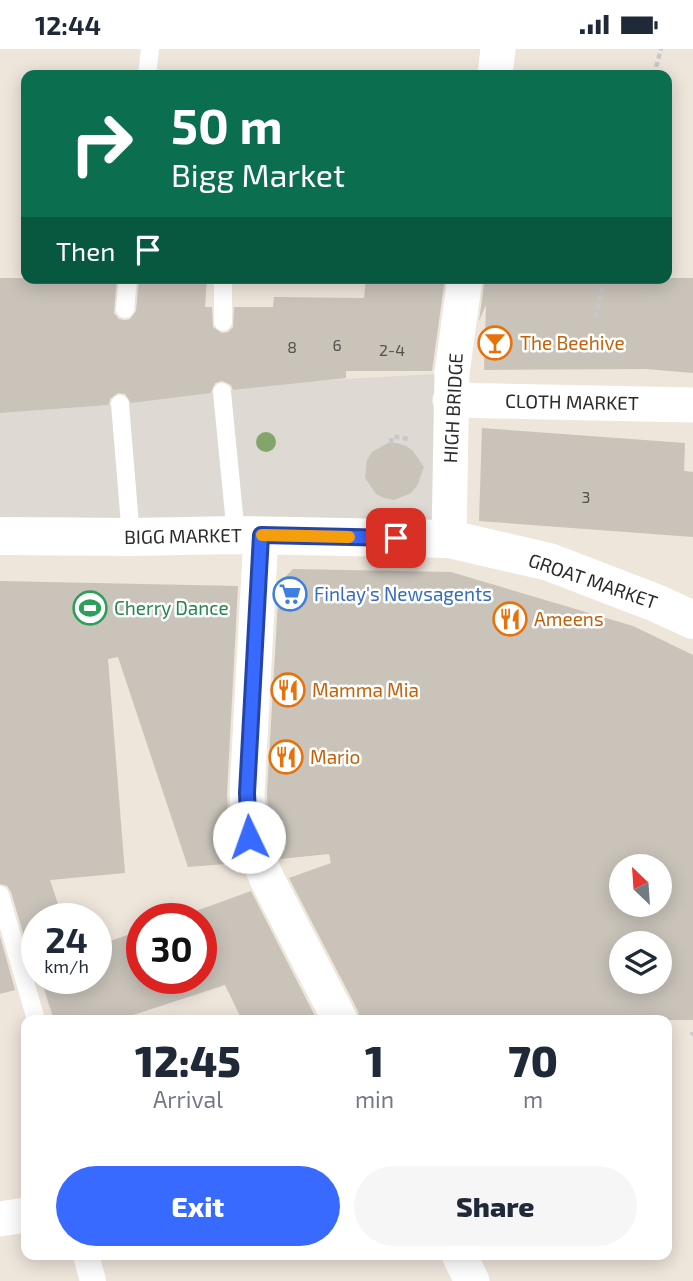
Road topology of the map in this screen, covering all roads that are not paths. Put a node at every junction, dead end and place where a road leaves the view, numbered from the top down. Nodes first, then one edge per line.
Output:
1 (149, 49) edge
2 (498, 49) edge
3 (147, 70) edge
4 (496, 70) edge
5 (127, 284) edge
6 (223, 284) edge
7 (464, 284) edge
8 (125, 309) dead end
9 (223, 322) dead end
10 (222, 392) dead end
11 (450, 400) junction
12 (120, 404) dead end
13 (693, 405) edge
14 (249, 535) junction
15 (0, 536) edge
16 (131, 537) junction
17 (449, 539) junction
18 (693, 620) edge
19 (0, 895) edge
20 (35, 1015) edge
21 (337, 1015) edge
22 (21, 1216) edge
23 (0, 1219) edge
24 (87, 1260) edge
25 (462, 1260) edge
26 (93, 1281) edge
27 (472, 1281) edge

1 - 3 lane
2 - 4 street
5 - 8 lane
6 - 9 lane
7 - 11 street, HIGH BRIDGE
10 - 14 lane
11 - 13 street, CLOTH MARKET
11 - 17 street, HIGH BRIDGE
12 - 16 lane
14 - 16 main road, BIGG MARKET
14 - 17 main road, BIGG MARKET
14 - 21 street
15 - 16 main road, BIGG MARKET
17 - 18 main road, GROAT MARKET
19 - 20 lane
22 - 23 street
24 - 26 street
25 - 27 street

